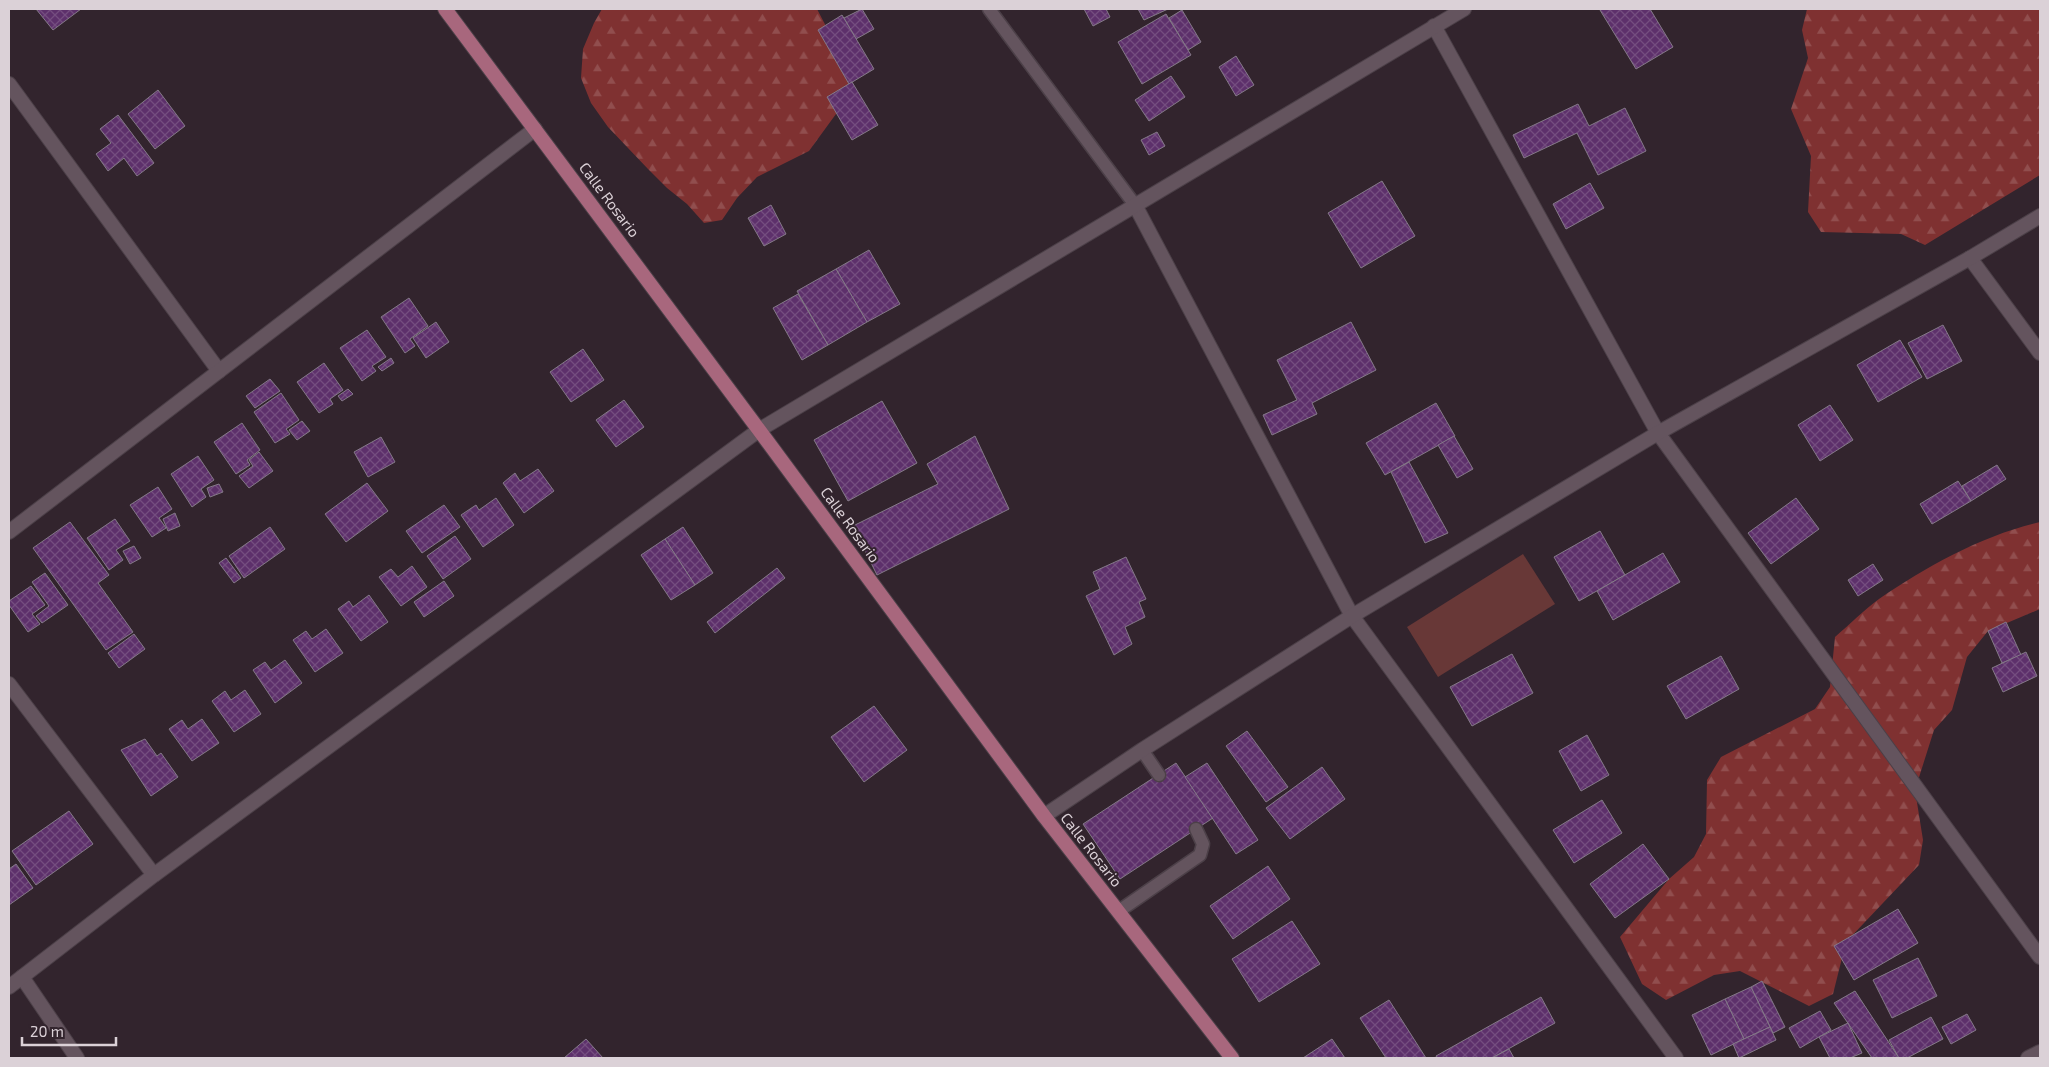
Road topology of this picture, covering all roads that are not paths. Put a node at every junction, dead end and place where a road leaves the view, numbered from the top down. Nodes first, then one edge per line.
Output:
1 (445, 9) edge
2 (989, 9) edge
3 (1464, 9) edge
4 (1434, 26) junction
5 (9, 84) edge
6 (535, 128) junction
7 (1135, 205) junction
8 (2040, 216) edge
9 (1970, 258) junction
10 (2040, 353) edge
11 (219, 371) junction
12 (759, 430) junction
13 (1658, 433) junction
14 (9, 532) edge
15 (1352, 616) junction
16 (9, 684) edge
17 (1142, 750) junction
18 (1159, 774) dead end
19 (1044, 816) junction
20 (1196, 829) dead end
21 (154, 875) junction
22 (1119, 911) junction
23 (2040, 957) edge
24 (22, 977) junction
25 (9, 987) edge
26 (2040, 1052) edge
27 (77, 1058) edge
28 (1232, 1058) edge
29 (1676, 1058) edge
30 (2028, 1058) edge

1 - 6 main road, Calle Rosario
2 - 7 lane
3 - 4 street
4 - 7 street
4 - 13 street
5 - 11 street
6 - 11 street
6 - 12 main road, Calle Rosario
7 - 12 street
7 - 15 street
8 - 9 street
9 - 10 street
9 - 13 street
11 - 14 street
12 - 19 main road, Calle Rosario
12 - 21 street
13 - 15 street
13 - 23 street
15 - 17 street
15 - 29 street
16 - 21 street
17 - 18 lane
17 - 19 street
19 - 22 main road, Calle Rosario
20 - 22 lane
21 - 24 street
22 - 28 main road, Calle Rosario
24 - 25 street
24 - 27 street
26 - 30 street

